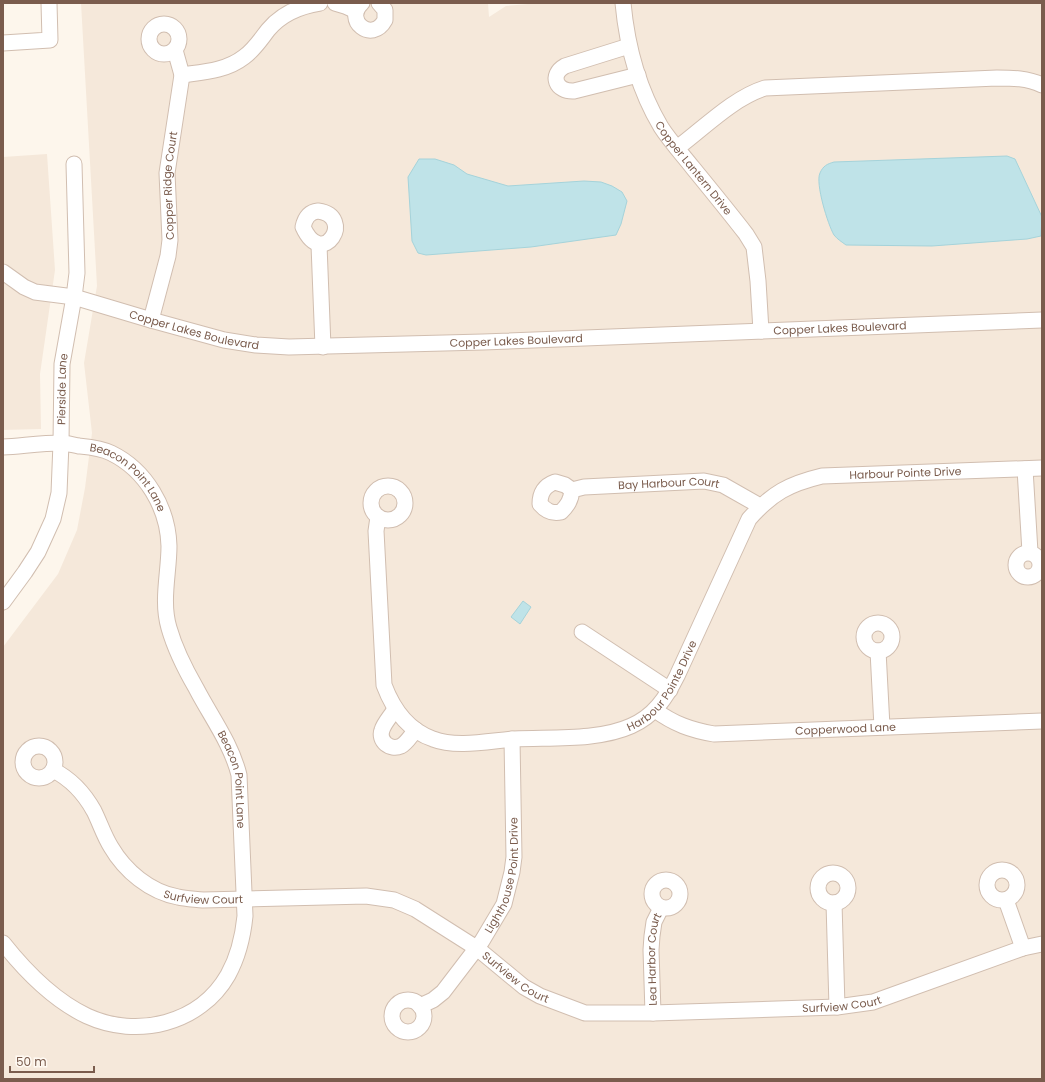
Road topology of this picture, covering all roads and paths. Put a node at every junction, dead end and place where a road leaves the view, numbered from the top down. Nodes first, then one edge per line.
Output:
1 (49, 3) edge
2 (320, 3) edge
3 (335, 3) edge
4 (379, 3) edge
5 (623, 3) edge
6 (359, 7) edge
7 (3, 43) edge
8 (629, 46) junction
9 (175, 50) dead end
10 (182, 75) junction
11 (638, 75) junction
12 (1042, 85) edge
13 (677, 148) junction
14 (74, 164) dead end
15 (318, 245) dead end
16 (3, 272) edge
17 (74, 297) junction
18 (151, 320) junction
19 (1042, 320) edge
20 (761, 330) junction
21 (323, 347) junction
22 (61, 443) junction
23 (3, 447) edge
24 (1042, 468) edge
25 (1025, 469) junction
26 (572, 490) dead end
27 (760, 506) junction
28 (378, 517) dead end
29 (1030, 552) dead end
30 (3, 602) edge
31 (582, 632) dead end
32 (878, 651) dead end
33 (670, 690) junction
34 (395, 709) junction
35 (655, 710) junction
36 (1042, 721) edge
37 (882, 727) junction
38 (416, 730) junction
39 (512, 740) junction
40 (53, 770) dead end
41 (244, 899) junction
42 (1006, 900) dead end
43 (834, 903) dead end
44 (661, 908) dead end
45 (3, 943) edge
46 (1042, 944) edge
47 (1023, 948) junction
48 (478, 949) junction
49 (420, 1006) dead end
50 (837, 1007) junction
51 (653, 1013) junction

1 - 7 street
2 - 10 street
3 - 6 street
4 - 6 street
5 - 8 street, Copper Lantern Drive
8 - 11 street, Copper Lantern Drive
8 - 11 street
9 - 10 street, Copper Ridge Court
10 - 18 street, Copper Ridge Court
11 - 13 street, Copper Lantern Drive
12 - 13 street
13 - 20 street, Copper Lantern Drive
14 - 17 street, Pierside Lane
15 - 21 street
16 - 17 street, Copper Lakes Boulevard
17 - 18 street, Copper Lakes Boulevard
17 - 22 street, Pierside Lane
18 - 21 street, Copper Lakes Boulevard
19 - 20 street, Copper Lakes Boulevard
20 - 21 street, Copper Lakes Boulevard
22 - 23 street, Beacon Point Lane
22 - 30 street, Pierside Lane
22 - 41 street, Beacon Point Lane
24 - 25 street, Harbour Pointe Drive
25 - 27 street, Harbour Pointe Drive
25 - 29 street
26 - 27 street, Bay Harbour Court
27 - 33 street, Harbour Pointe Drive
28 - 34 street, Harbour Pointe Drive
31 - 33 street
32 - 37 street
33 - 35 street, Harbour Pointe Drive
34 - 38 street, Harbour Pointe Drive
34 - 38 street
35 - 37 street, Copperwood Lane
35 - 39 street, Harbour Pointe Drive
36 - 37 street, Copperwood Lane
38 - 39 street, Harbour Pointe Drive
39 - 48 street, Lighthouse Point Drive
40 - 41 street, Surfview Court
41 - 45 street, Beacon Point Lane
41 - 48 street, Surfview Court
42 - 47 street
43 - 50 street
44 - 51 street, Lea Harbor Court
46 - 47 street, Surfview Court
47 - 50 street, Surfview Court
48 - 49 street, Lighthouse Point Drive
48 - 51 street, Surfview Court
50 - 51 street, Surfview Court

